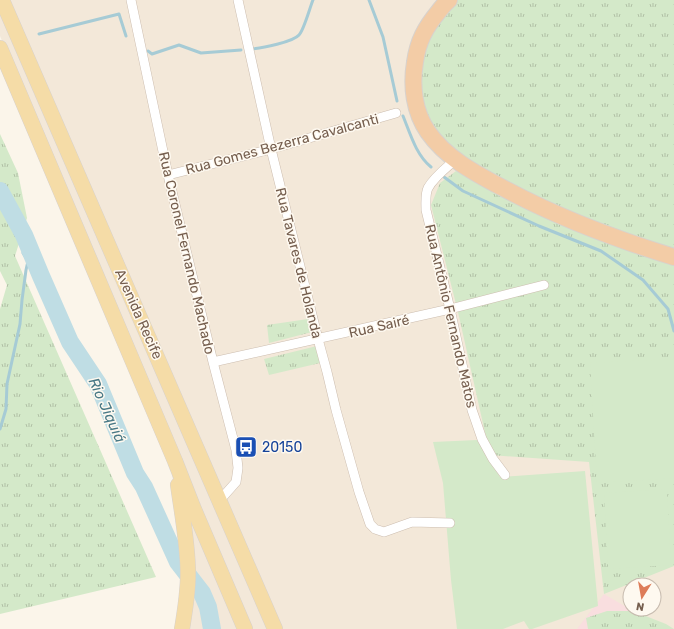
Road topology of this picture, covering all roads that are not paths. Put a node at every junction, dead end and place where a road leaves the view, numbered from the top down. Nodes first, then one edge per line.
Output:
1 (2, 0) edge
2 (131, 0) edge
3 (238, 0) edge
4 (449, 0) edge
5 (0, 48) edge
6 (396, 113) dead end
7 (271, 149) junction
8 (455, 160) junction
9 (168, 175) junction
10 (674, 257) edge
11 (544, 285) dead end
12 (450, 309) junction
13 (318, 339) junction
14 (213, 362) junction
15 (175, 461) junction
16 (505, 475) dead end
17 (220, 500) junction
18 (450, 523) dead end
19 (182, 629) edge
20 (245, 629) edge
21 (275, 629) edge

1 - 17 main road, Avenida Recife
2 - 9 street, Rua Coronel Fernando Machado
3 - 7 street, Rua Tavares de Holanda
4 - 8 highway
5 - 15 main road, Avenida Recife
6 - 7 street, Rua Gomes Bezerra Cavalcanti
7 - 9 street, Rua Gomes Bezerra Cavalcanti
7 - 13 street, Rua Tavares de Holanda
8 - 10 highway
8 - 12 street, Rua Antônio Fernando Matos
9 - 14 street, Rua Coronel Fernando Machado
11 - 12 street, Rua Sairé
12 - 13 street, Rua Sairé
12 - 16 street, Rua Antônio Fernando Matos
13 - 14 street, Rua Sairé
13 - 18 street, Rua Tavares de Holanda
14 - 17 street, Rua Coronel Fernando Machado
15 - 19 main road
15 - 20 main road, Avenida Recife
17 - 21 main road, Avenida Recife

